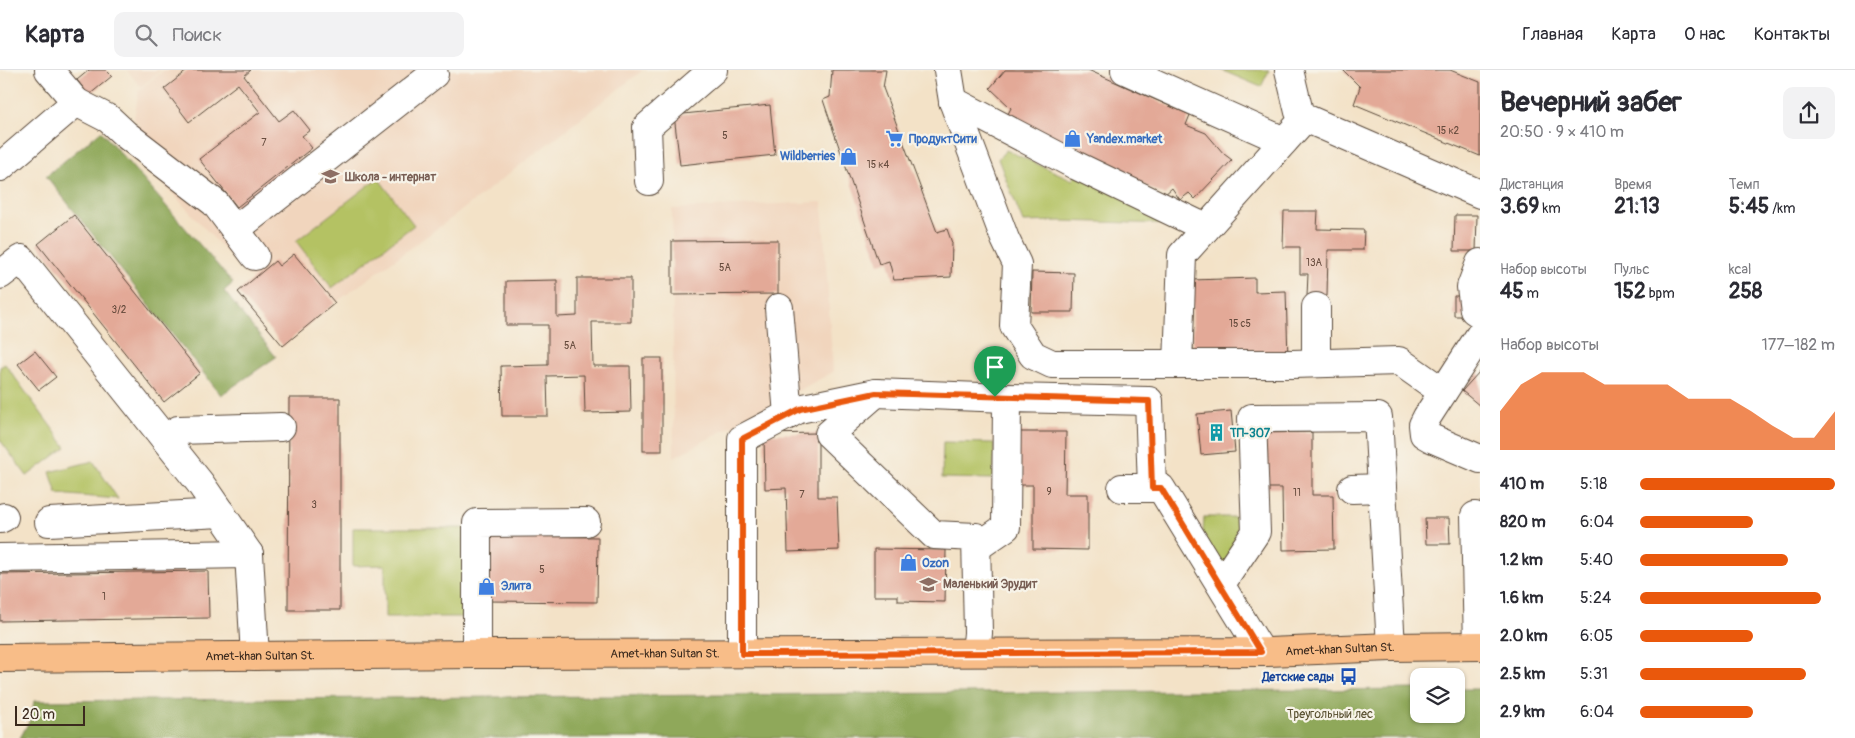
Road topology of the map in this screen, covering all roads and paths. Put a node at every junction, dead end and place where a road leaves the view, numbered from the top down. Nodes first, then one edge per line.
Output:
1 (49, 70) edge
2 (713, 70) edge
3 (948, 70) edge
4 (1125, 70) edge
5 (1289, 70) edge
6 (434, 74) dead end
7 (953, 101) junction
8 (76, 102) junction
9 (1305, 118) junction
10 (1284, 141) junction
11 (0, 167) edge
12 (650, 181) dead end
13 (1480, 194) edge
14 (1206, 228) junction
15 (235, 230) junction
16 (255, 256) dead end
17 (1480, 263) edge
18 (0, 275) edge
19 (779, 308) dead end
20 (1316, 308) dead end
21 (1480, 314) edge
22 (1480, 335) edge
23 (1316, 363) junction
24 (1178, 364) junction
25 (1443, 392) junction
26 (876, 393) junction
27 (1007, 398) junction
28 (788, 415) junction
29 (281, 427) dead end
30 (165, 438) junction
31 (1480, 459) edge
32 (1122, 488) dead end
33 (1152, 488) junction
34 (1382, 488) junction
35 (1352, 489) dead end
36 (221, 513) junction
37 (1475, 516) dead end
38 (49, 522) dead end
39 (586, 522) dead end
40 (977, 547) junction
41 (249, 554) junction
42 (0, 558) edge
43 (1221, 584) junction
44 (1391, 646) junction
45 (1479, 646) edge
46 (976, 652) junction
47 (1261, 652) junction
48 (477, 654) junction
49 (742, 654) junction
50 (255, 656) junction
51 (0, 658) edge

1 - 8 lane
2 - 12 lane
3 - 7 lane
4 - 10 lane
5 - 9 lane
6 - 15 lane
7 - 14 lane
7 - 24 lane
8 - 11 lane
8 - 15 lane
9 - 10 lane
9 - 13 lane
10 - 14 lane
14 - 24 lane
15 - 16 lane
17 - 21 lane
18 - 30 lane
19 - 28 lane
20 - 23 lane
22 - 25 lane
23 - 24 lane
23 - 25 lane
25 - 31 lane
26 - 27 lane
26 - 28 lane
26 - 40 lane
27 - 33 lane
27 - 40 lane
28 - 49 lane
29 - 30 lane
30 - 36 lane
32 - 33 lane
33 - 43 lane
34 - 35 lane
34 - 43 lane
34 - 44 lane
36 - 38 lane
36 - 41 lane
37 - 45 lane
39 - 48 lane
40 - 46 lane
41 - 42 lane
41 - 50 lane
43 - 47 lane
44 - 45 main road, Amet-khan Sultan St.
44 - 47 main road, Amet-khan Sultan St.
46 - 47 main road, Amet-khan Sultan St.
46 - 49 main road, Amet-khan Sultan St.
48 - 49 main road, Amet-khan Sultan St.
48 - 50 main road, Amet-khan Sultan St.
50 - 51 main road, Amet-khan Sultan St.

